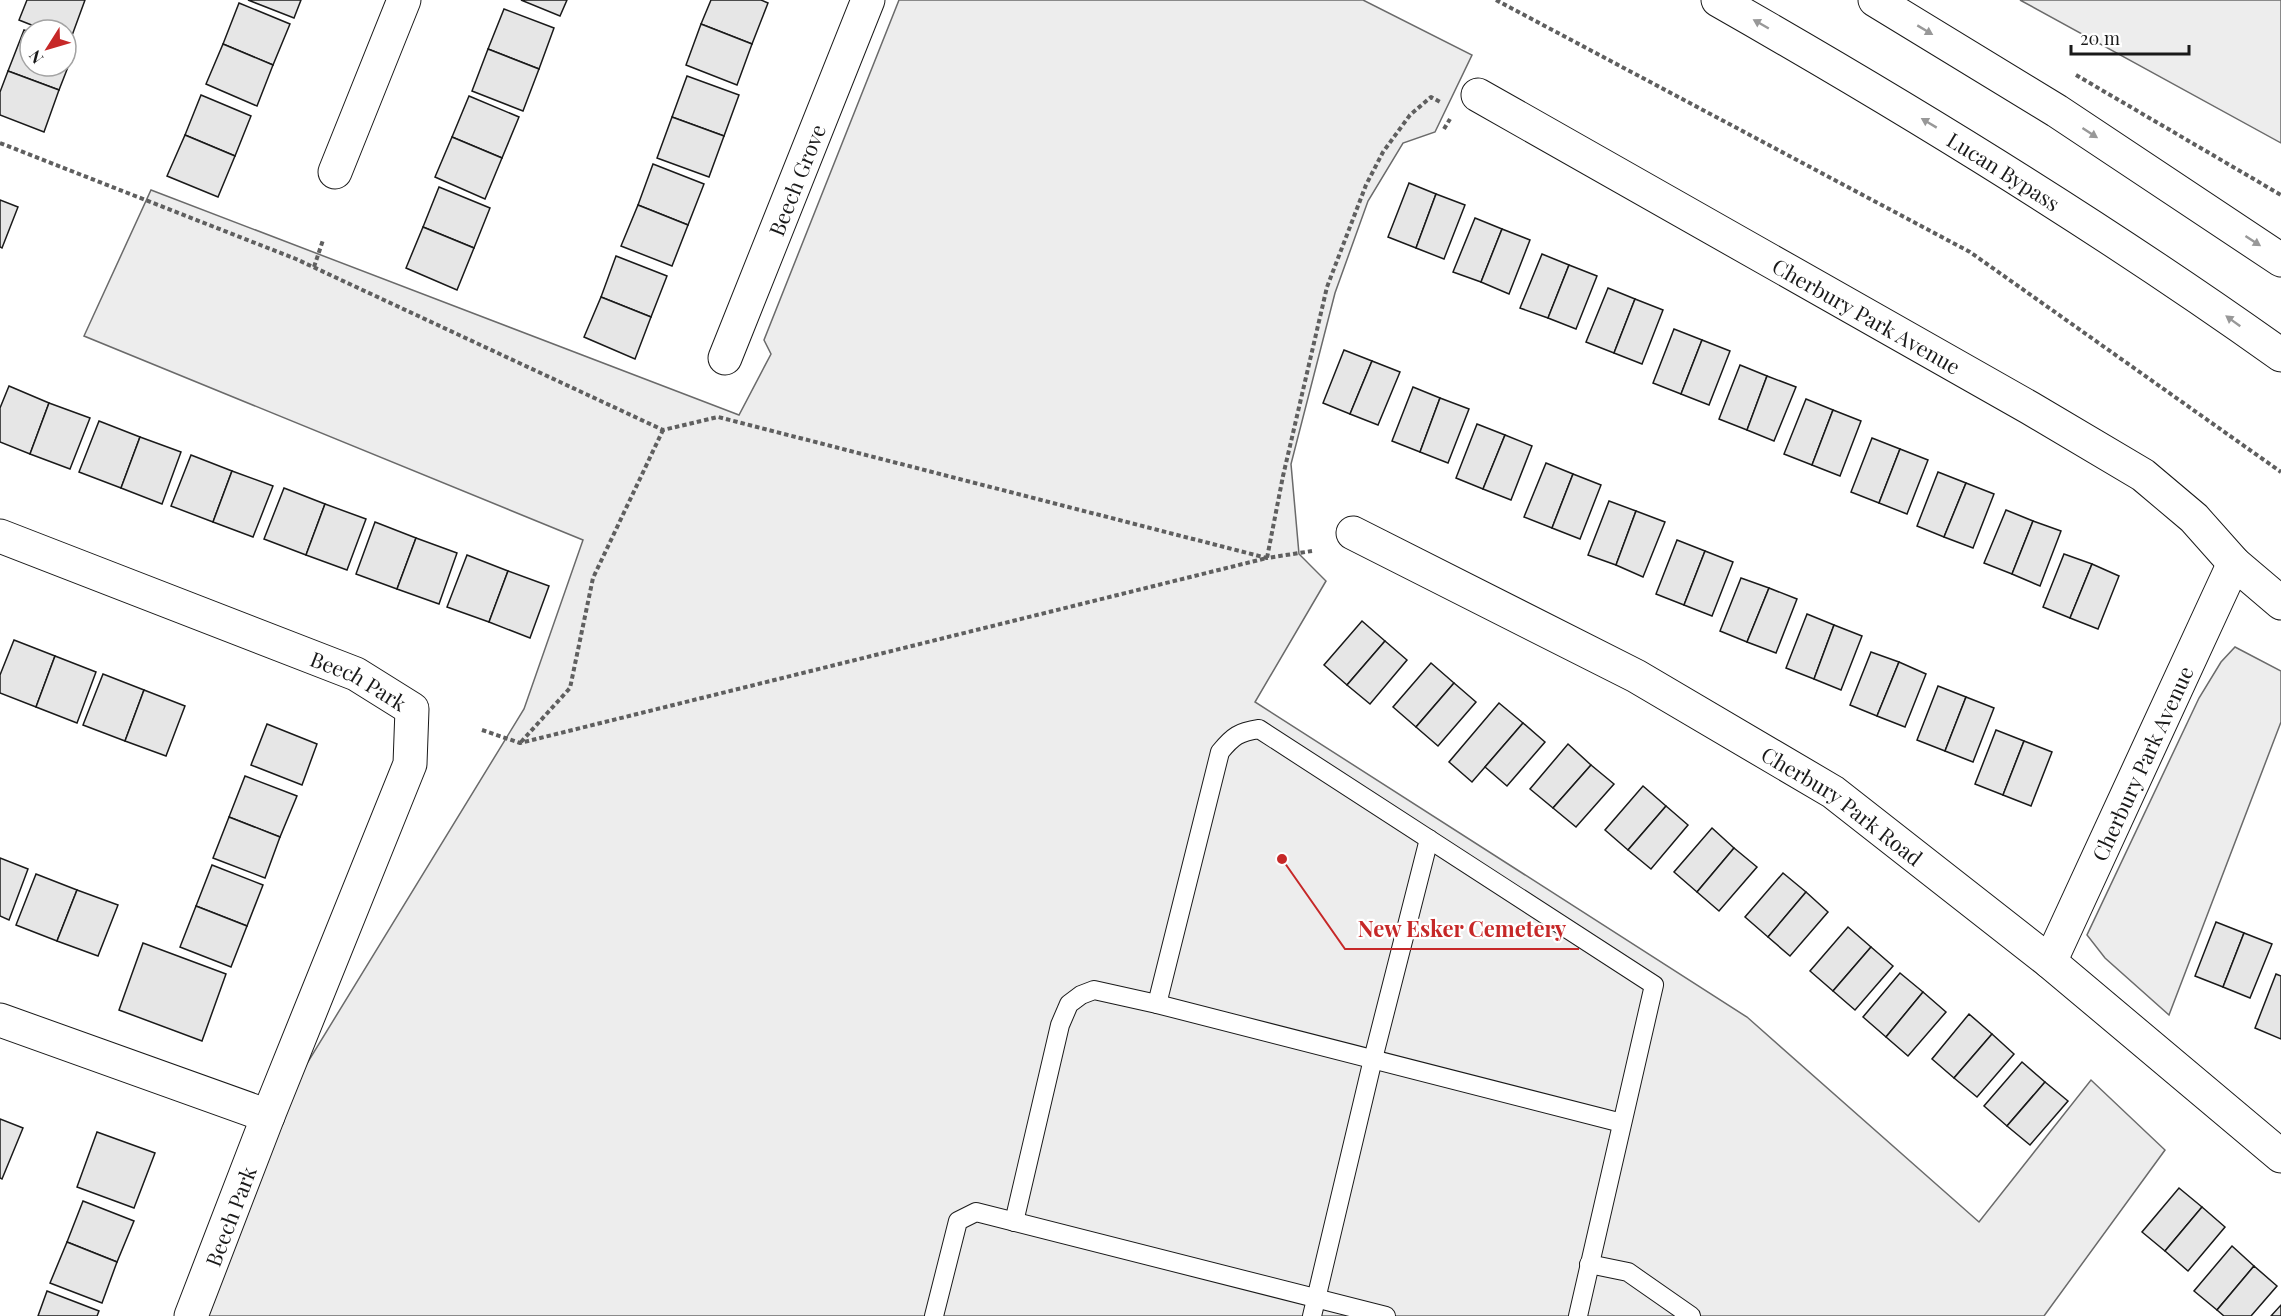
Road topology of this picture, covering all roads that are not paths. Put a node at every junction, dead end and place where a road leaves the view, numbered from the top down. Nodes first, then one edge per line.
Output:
1 (404, 0) edge
2 (868, 0) edge
3 (1718, 0) edge
4 (1875, 0) edge
5 (1466, 102) road end
6 (335, 172) dead end
7 (2281, 260) edge
8 (2281, 355) edge
9 (725, 358) dead end
10 (1353, 532) dead end
11 (0, 536) edge
12 (2234, 563) junction
13 (2281, 603) edge
14 (1429, 839) junction
15 (2050, 962) junction
16 (1157, 1004) junction
17 (0, 1020) edge
18 (1373, 1059) junction
19 (268, 1116) junction
20 (1622, 1123) junction
21 (2281, 1156) edge
22 (1014, 1222) junction
23 (1589, 1264) junction
24 (1314, 1307) edge
25 (191, 1316) edge
26 (934, 1316) edge
27 (1386, 1316) edge
28 (1578, 1316) edge
29 (1691, 1316) edge

1 - 6 main road
2 - 9 main road, Beech Grove
8 -> 3 main road, Lucan Bypass
4 -> 7 main road
5 - 12 main road, Cherbury Park Avenue
10 - 15 main road, Cherbury Park Road
11 - 19 main road, Beech Park
12 - 13 main road, Cherbury Park Avenue
12 - 15 main road, Cherbury Park Avenue
14 - 16 lane
14 - 18 lane
14 - 20 lane
15 - 21 main road, Cherbury Park Road
16 - 18 lane
16 - 22 lane
17 - 19 main road
18 - 20 lane
18 - 24 lane
19 - 25 main road, Beech Park
20 - 23 lane
22 - 24 lane
22 - 26 lane
23 - 28 lane
23 - 29 lane
24 - 27 lane

